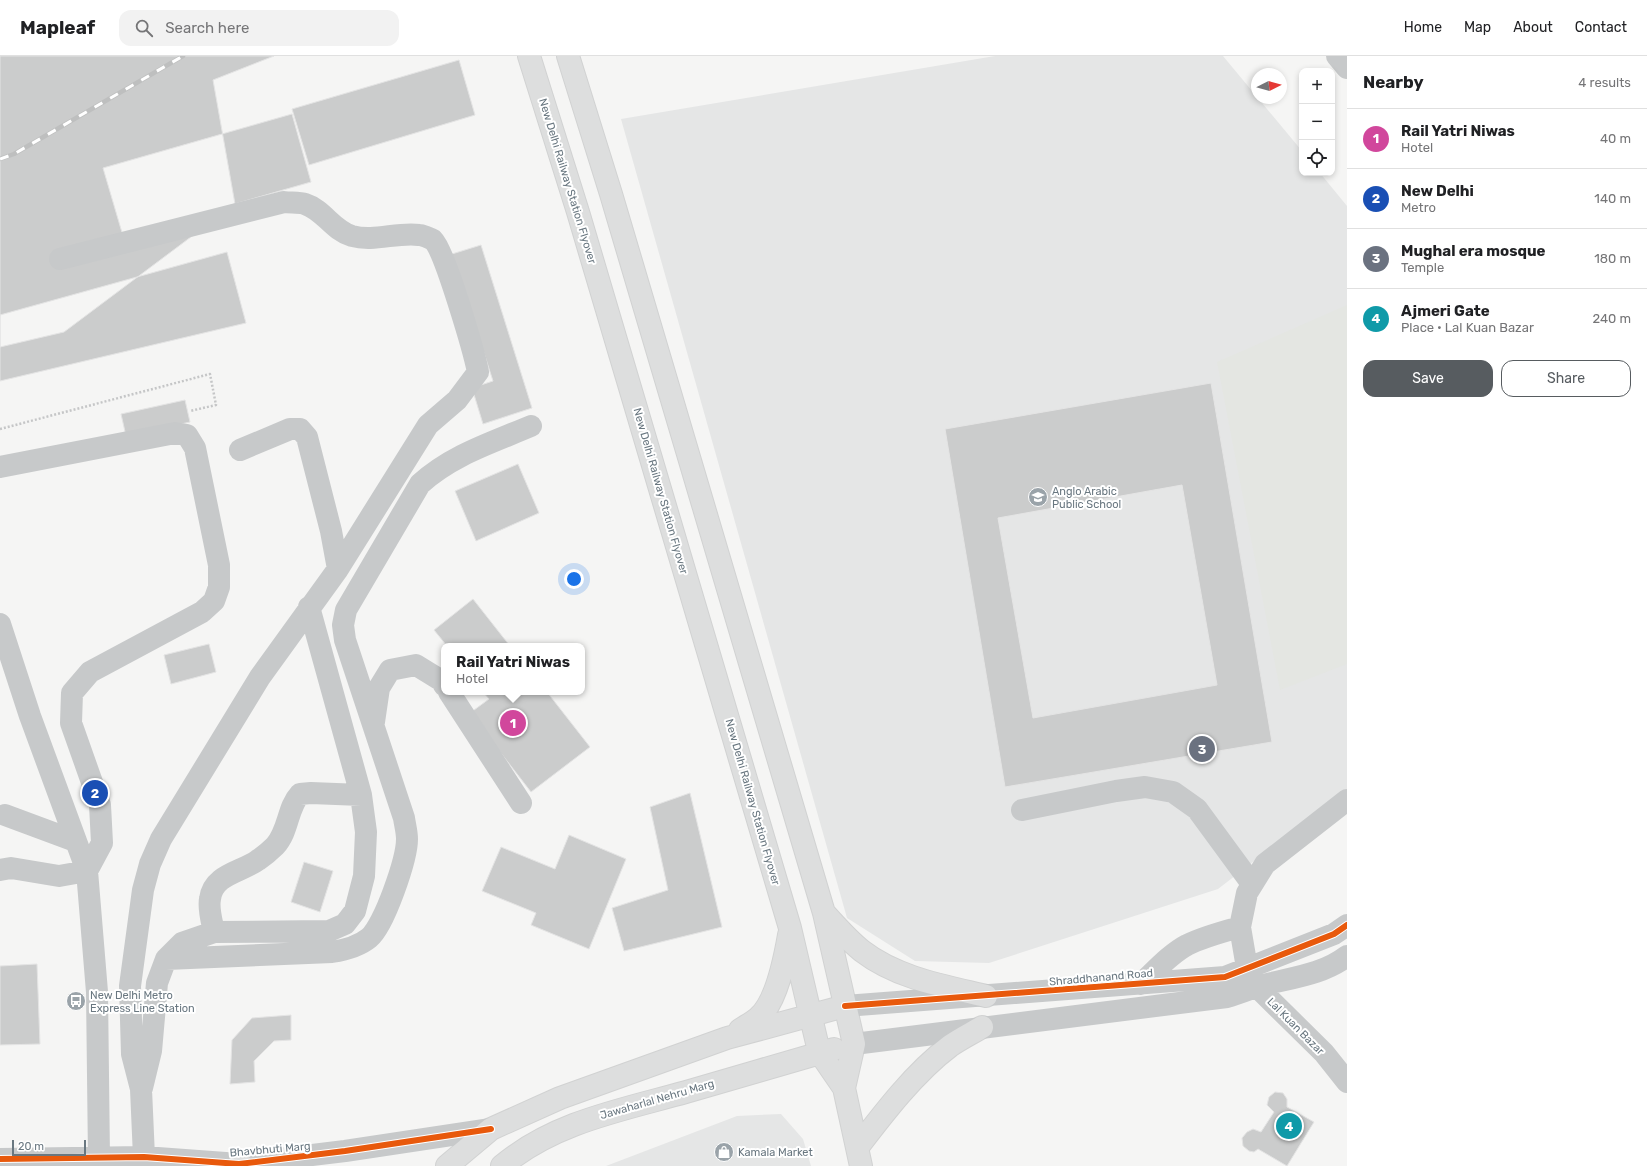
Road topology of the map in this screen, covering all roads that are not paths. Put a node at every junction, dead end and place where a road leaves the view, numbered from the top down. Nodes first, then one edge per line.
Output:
1 (529, 56) edge
2 (568, 56) edge
3 (1337, 56) edge
4 (1347, 68) edge
5 (60, 259) dead end
6 (531, 426) dead end
7 (240, 450) dead end
8 (0, 467) edge
9 (338, 569) junction
10 (309, 607) junction
11 (0, 624) edge
12 (441, 680) edge
13 (451, 695) edge
14 (373, 727) junction
15 (361, 794) junction
16 (1347, 800) edge
17 (521, 803) dead end
18 (1022, 810) dead end
19 (5, 816) dead end
20 (75, 841) junction
21 (0, 870) edge
22 (87, 871) junction
23 (1252, 884) junction
24 (824, 913) junction
25 (1347, 925) edge
26 (1240, 927) junction
27 (790, 928) junction
28 (214, 932) junction
29 (1347, 956) edge
30 (166, 959) junction
31 (1252, 978) junction
32 (1141, 984) junction
33 (986, 996) junction
34 (845, 1006) junction
35 (810, 1015) junction
36 (982, 1027) junction
37 (727, 1038) junction
38 (854, 1044) junction
39 (820, 1053) junction
40 (1347, 1082) edge
41 (844, 1088) junction
42 (141, 1089) junction
43 (491, 1129) junction
44 (144, 1157) junction
45 (859, 1157) edge
46 (99, 1158) junction
47 (0, 1159) edge
48 (240, 1165) edge
49 (447, 1166) edge
50 (502, 1166) edge

1 - 27 main road, New Delhi Railway Station Flyover
2 - 24 main road
3 - 4 street
5 - 9 street
6 - 14 street
7 - 9 street
8 - 22 street
9 - 10 street
10 - 15 street
10 - 42 street
11 - 20 street
12 - 14 street
13 - 17 street
14 - 30 street
15 - 28 street
15 - 28 street
16 - 23 street
18 - 23 street
19 - 20 street
20 - 22 street
21 - 22 street
22 - 46 street
23 - 26 street
24 - 33 main road
24 - 34 main road
25 - 31 street, Shraddhanand Road
26 - 31 street
26 - 32 street
27 - 35 main road, New Delhi Railway Station Flyover
27 - 37 main road
28 - 30 street
29 - 31 street, Shraddhanand Road
30 - 42 street
31 - 32 street, Shraddhanand Road
31 - 36 street, Shraddhanand Road
31 - 40 street, Lal Kuan Bazar
32 - 33 street, Shraddhanand Road
33 - 34 street, Shraddhanand Road
34 - 35 main road
34 - 38 main road
35 - 37 main road
35 - 39 main road, New Delhi Railway Station Flyover
36 - 38 street, Shraddhanand Road
36 - 45 main road
37 - 43 main road
38 - 39 main road, Shraddhanand Road
38 - 41 main road
39 - 41 main road, New Delhi Railway Station Flyover
39 - 50 main road, Jawaharlal Nehru Marg
41 - 45 main road
42 - 44 street
43 - 48 street, Bhavbhuti Marg
43 - 49 main road
44 - 46 street, Bhavbhuti Marg
44 - 48 street, Bhavbhuti Marg
46 - 47 street, Bhavbhuti Marg

